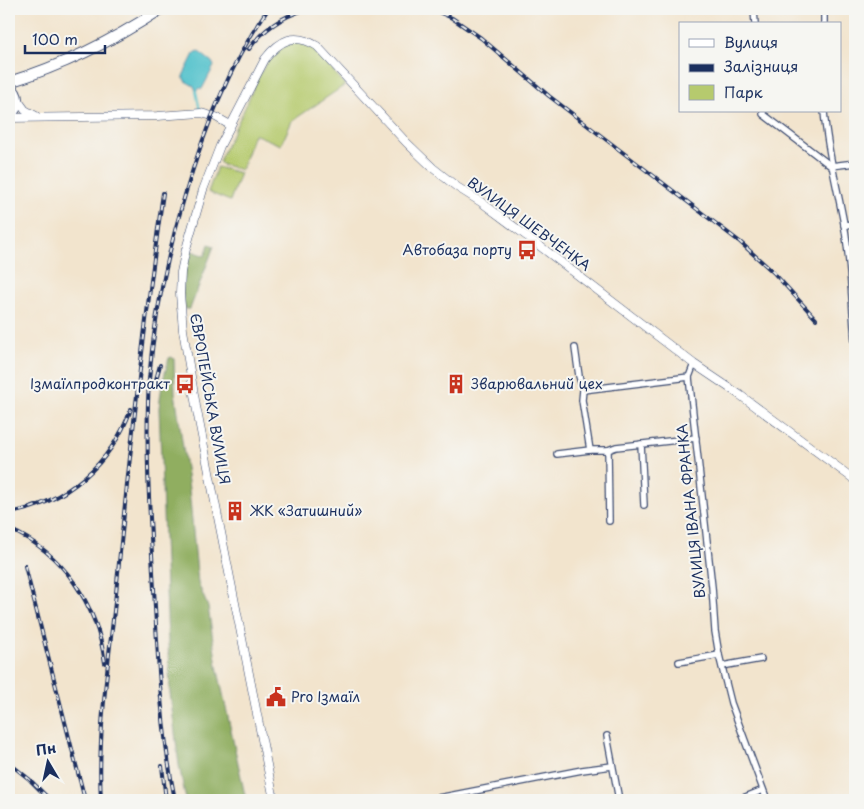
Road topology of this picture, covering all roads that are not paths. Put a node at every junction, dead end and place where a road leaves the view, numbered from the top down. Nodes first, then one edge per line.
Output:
1 (161, 9) edge
2 (754, 9) edge
3 (824, 9) edge
4 (755, 22) edge
5 (824, 22) edge
6 (36, 72) junction
7 (9, 82) edge
8 (9, 86) edge
9 (17, 98) junction
10 (762, 112) edge
11 (824, 112) edge
12 (9, 117) edge
13 (43, 118) junction
14 (230, 124) junction
15 (855, 163) edge
16 (831, 166) junction
17 (855, 224) edge
18 (844, 225) junction
19 (853, 280) edge
20 (855, 342) edge
21 (575, 348) dead end
22 (694, 364) junction
23 (690, 377) junction
24 (583, 390) junction
25 (696, 438) junction
26 (641, 444) junction
27 (590, 450) junction
28 (608, 450) junction
29 (557, 454) dead end
30 (855, 478) edge
31 (644, 504) dead end
32 (609, 521) dead end
33 (719, 655) junction
34 (761, 659) dead end
35 (679, 662) dead end
36 (722, 666) junction
37 (607, 736) dead end
38 (612, 766) junction
39 (763, 790) junction
40 (274, 800) edge
41 (428, 800) edge
42 (619, 800) edge
43 (738, 800) edge
44 (767, 800) edge

1 - 6 highway
2 - 4 street
3 - 5 street
6 - 7 highway
6 - 9 highway
8 - 9 highway
9 - 12 highway
9 - 13 main road
10 - 16 street
11 - 16 street
12 - 13 main road
13 - 14 main road
14 - 22 main road, ВУЛИЦЯ ШЕВЧЕНКА
14 - 40 main road, ЄВРОПЕЙСЬКА ВУЛИЦЯ
15 - 16 street
16 - 18 street
17 - 18 street
18 - 19 street
19 - 20 street
21 - 24 street
22 - 23 street, ВУЛИЦЯ ІВАНА ФРАНКА
22 - 30 main road, ВУЛИЦЯ ШЕВЧЕНКА
23 - 24 street
23 - 25 street, ВУЛИЦЯ ІВАНА ФРАНКА
24 - 27 street
25 - 26 street
25 - 33 street, ВУЛИЦЯ ІВАНА ФРАНКА
26 - 28 street
26 - 31 street
27 - 28 street
27 - 29 street
28 - 32 street
33 - 35 street
33 - 36 street, ВУЛИЦЯ ІВАНА ФРАНКА
34 - 36 street
36 - 39 street, ВУЛИЦЯ ІВАНА ФРАНКА
37 - 38 street
38 - 41 street
38 - 42 street
39 - 43 street
39 - 44 street, ВУЛИЦЯ ІВАНА ФРАНКА

